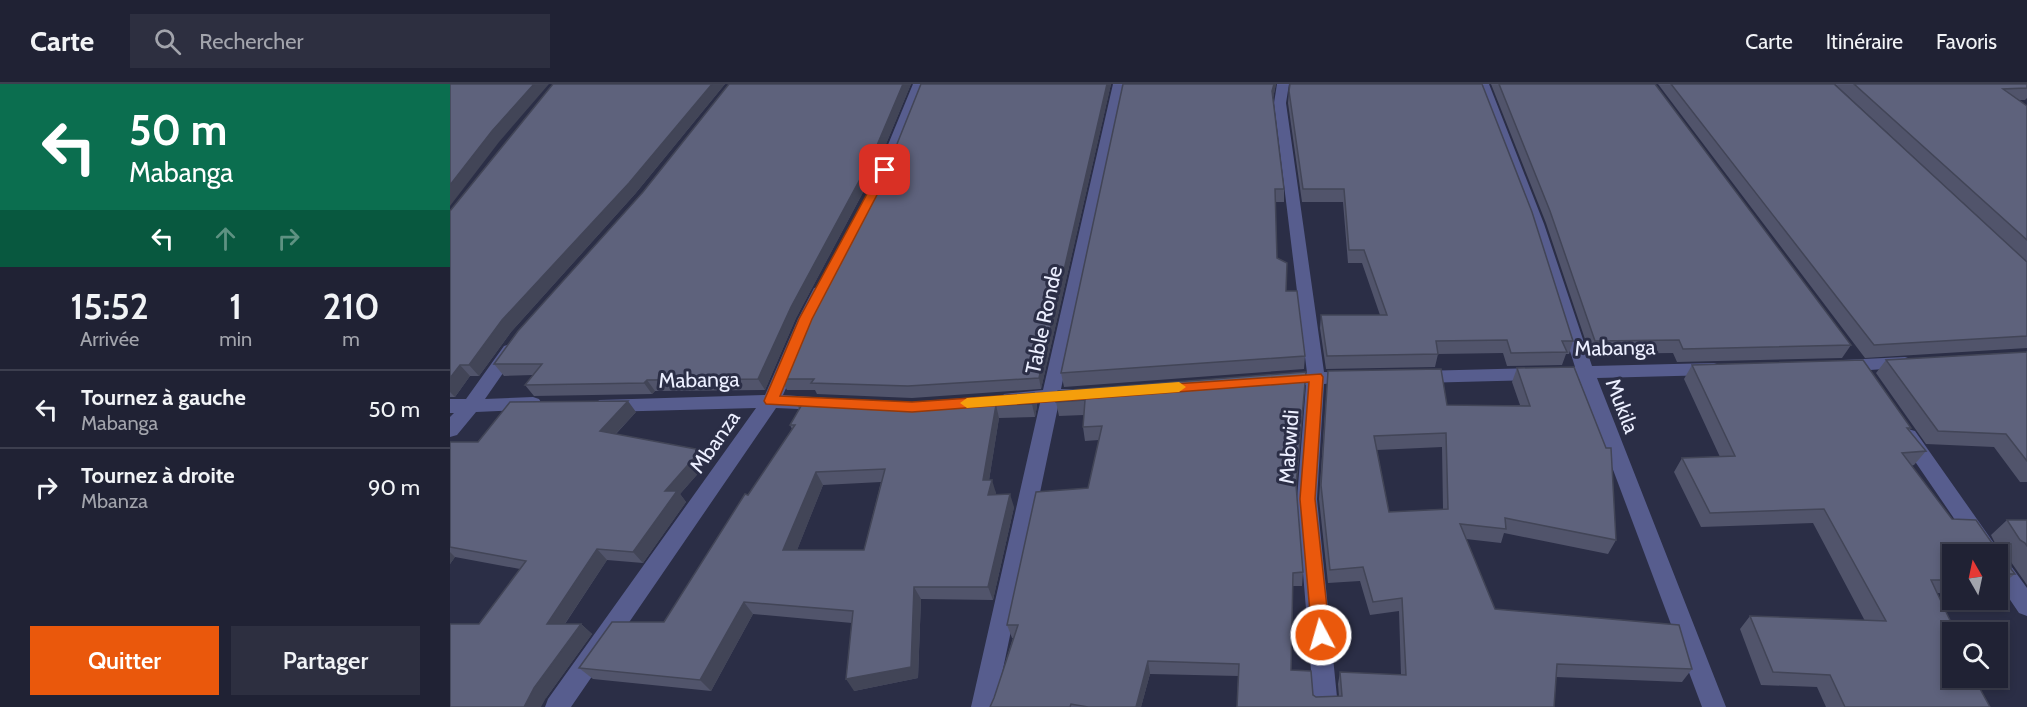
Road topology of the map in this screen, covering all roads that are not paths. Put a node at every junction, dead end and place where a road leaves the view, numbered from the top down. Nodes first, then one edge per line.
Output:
1 (919, 84) edge
2 (1119, 84) edge
3 (1283, 84) edge
4 (1483, 84) edge
5 (869, 200) edge
6 (827, 279) edge
7 (519, 337) edge
8 (1845, 347) edge
9 (1917, 362) edge
10 (1823, 366) edge
11 (1859, 366) junction
12 (1728, 368) edge
13 (1585, 371) junction
14 (1316, 377) junction
15 (1364, 377) edge
16 (1400, 377) edge
17 (1270, 381) edge
18 (1872, 385) edge
19 (1097, 393) edge
20 (1051, 396) junction
21 (993, 400) edge
22 (771, 401) junction
23 (472, 404) junction
24 (842, 404) edge
25 (555, 405) edge
26 (590, 405) edge
27 (450, 406) edge
28 (1898, 422) edge
29 (450, 430) edge
30 (1983, 544) edge
31 (2008, 579) edge
32 (2027, 606) edge
33 (557, 707) edge
34 (983, 707) edge
35 (1326, 707) edge
36 (1714, 707) edge

1 - 5 street
2 - 20 street, Table Ronde
3 - 14 street, Mabwidi
4 - 13 street, Mukila
6 - 22 street, Mbanza
7 - 23 street
8 - 11 street
9 - 11 street
10 - 11 street
11 - 18 street
12 - 13 street, Mabanga
13 - 16 street, Mabanga
13 - 36 street, Mukila
14 - 15 street
14 - 17 street
14 - 35 street, Mabwidi
19 - 20 street
20 - 21 street
20 - 34 street, Table Ronde
22 - 24 street, Mabanga
22 - 26 street, Mabanga
22 - 33 street, Mbanza
23 - 25 street
23 - 27 street
23 - 29 street
28 - 30 street
31 - 32 street

